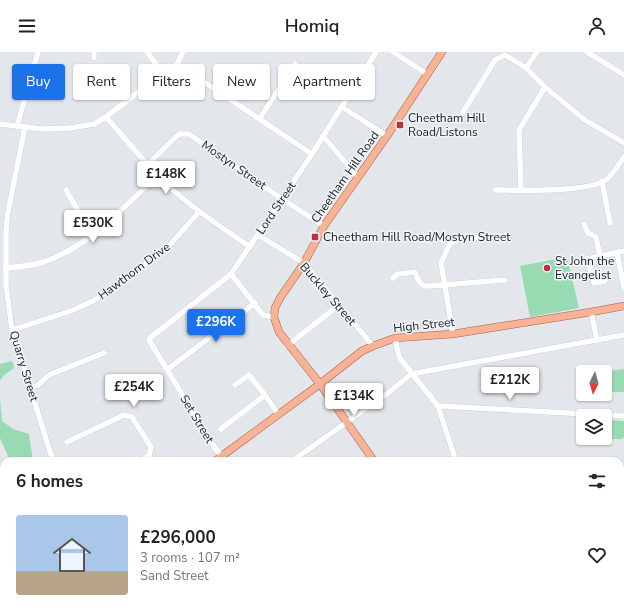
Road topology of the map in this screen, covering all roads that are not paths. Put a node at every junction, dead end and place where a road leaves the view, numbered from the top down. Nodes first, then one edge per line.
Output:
1 (38, 52) edge
2 (147, 52) edge
3 (183, 52) edge
4 (376, 52) edge
5 (393, 52) edge
6 (442, 52) edge
7 (537, 52) edge
8 (590, 53) edge
9 (156, 64) edge
10 (177, 64) edge
11 (526, 68) junction
12 (427, 74) junction
13 (624, 75) edge
14 (205, 82) edge
15 (545, 87) junction
16 (278, 90) edge
17 (138, 92) edge
18 (342, 107) junction
19 (462, 114) dead end
20 (106, 117) junction
21 (260, 118) junction
22 (0, 124) edge
23 (17, 126) junction
24 (25, 127) junction
25 (323, 136) junction
26 (387, 136) junction
27 (624, 143) edge
28 (312, 154) junction
29 (624, 156) edge
30 (147, 165) junction
31 (158, 174) junction
32 (358, 177) junction
33 (602, 181) junction
34 (66, 190) dead end
35 (495, 190) dead end
36 (521, 190) junction
37 (282, 198) junction
38 (199, 212) junction
39 (610, 223) dead end
40 (584, 224) dead end
41 (324, 226) junction
42 (3, 230) edge
43 (92, 234) junction
44 (258, 235) junction
45 (507, 235) dead end
46 (250, 247) junction
47 (624, 251) edge
48 (617, 253) junction
49 (600, 256) junction
50 (588, 259) junction
51 (573, 262) dead end
52 (304, 263) junction
53 (5, 268) junction
54 (231, 274) junction
55 (392, 278) dead end
56 (505, 280) dead end
57 (605, 281) dead end
58 (444, 286) junction
59 (624, 287) edge
60 (8, 302) junction
61 (254, 303) junction
62 (0, 304) edge
63 (339, 306) junction
64 (624, 306) edge
65 (591, 312) junction
66 (274, 317) junction
67 (12, 330) junction
68 (453, 334) junction
69 (624, 335) edge
70 (395, 338) junction
71 (149, 340) joint
72 (597, 340) junction
73 (288, 345) junction
74 (373, 346) junction
75 (104, 353) dead end
76 (168, 369) junction
77 (411, 374) junction
78 (320, 384) junction
79 (235, 385) dead end
80 (30, 388) junction
81 (265, 395) junction
82 (438, 406) junction
83 (278, 414) junction
84 (624, 416) edge
85 (346, 423) junction
86 (221, 429) dead end
87 (67, 442) dead end
88 (52, 457) edge
89 (147, 457) edge
90 (222, 457) edge
91 (225, 457) edge
92 (298, 457) edge
93 (371, 457) edge
94 (455, 457) edge

1 - 23 street
2 - 9 street
3 - 10 street
4 - 18 street, Lord Street
5 - 12 street
6 - 12 main road, Cheetham Hill Road
7 - 11 street
8 - 13 street
11 - 15 street
11 - 19 street
12 - 26 main road, Cheetham Hill Road
14 - 21 street
15 - 27 street
15 - 36 street
16 - 21 street
17 - 20 street
18 - 25 street, Lord Street
18 - 26 street
20 - 24 street
20 - 30 street
21 - 28 street
22 - 23 street
23 - 24 street
24 - 42 street, Quarry Street
25 - 28 street, Lord Street
25 - 32 street
26 - 32 main road, Cheetham Hill Road
28 - 37 street, Lord Street
29 - 33 street
30 - 31 street
30 - 37 street, Mostyn Street
31 - 38 street
31 - 43 street
32 - 41 main road, Cheetham Hill Road
33 - 36 street
33 - 39 street
34 - 43 street
35 - 36 street
37 - 41 street, Mostyn Street
37 - 44 street, Lord Street
38 - 46 street
38 - 67 street, Hawthorn Drive
40 - 49 street
41 - 52 main road, Cheetham Hill Road
42 - 53 street, Quarry Street
43 - 53 street
44 - 46 street, Lord Street
44 - 52 street, Buckley Street
45 - 58 street
46 - 54 street, Lord Street
47 - 48 street
48 - 49 street
48 - 59 street
49 - 50 street
50 - 51 street
50 - 57 street
52 - 63 street, Buckley Street
52 - 66 main road, Cheetham Hill Road
53 - 60 street, Quarry Street
54 - 61 street
54 - 71 street, Lord Street
55 - 58 street
56 - 58 street
58 - 68 street
60 - 62 street
60 - 67 street, Quarry Street
61 - 66 street
61 - 76 street
63 - 73 street
63 - 74 street, Buckley Street
64 - 65 main road, High Street
65 - 68 main road, High Street
65 - 72 street
66 - 73 main road
67 - 80 street, Quarry Street
68 - 70 main road, High Street
69 - 72 street
70 - 74 main road, High Street
70 - 77 street
71 - 76 street, Set Street
72 - 77 street
73 - 78 main road
74 - 78 main road, High Street
75 - 80 street
76 - 90 street, Set Street
77 - 82 street
77 - 85 street
78 - 83 main road, High Street
78 - 85 main road
79 - 81 street
80 - 88 street, Quarry Street
81 - 83 street
81 - 86 street
82 - 84 street
82 - 94 street
83 - 91 main road, High Street
85 - 92 street
85 - 93 main road
87 - 89 street

